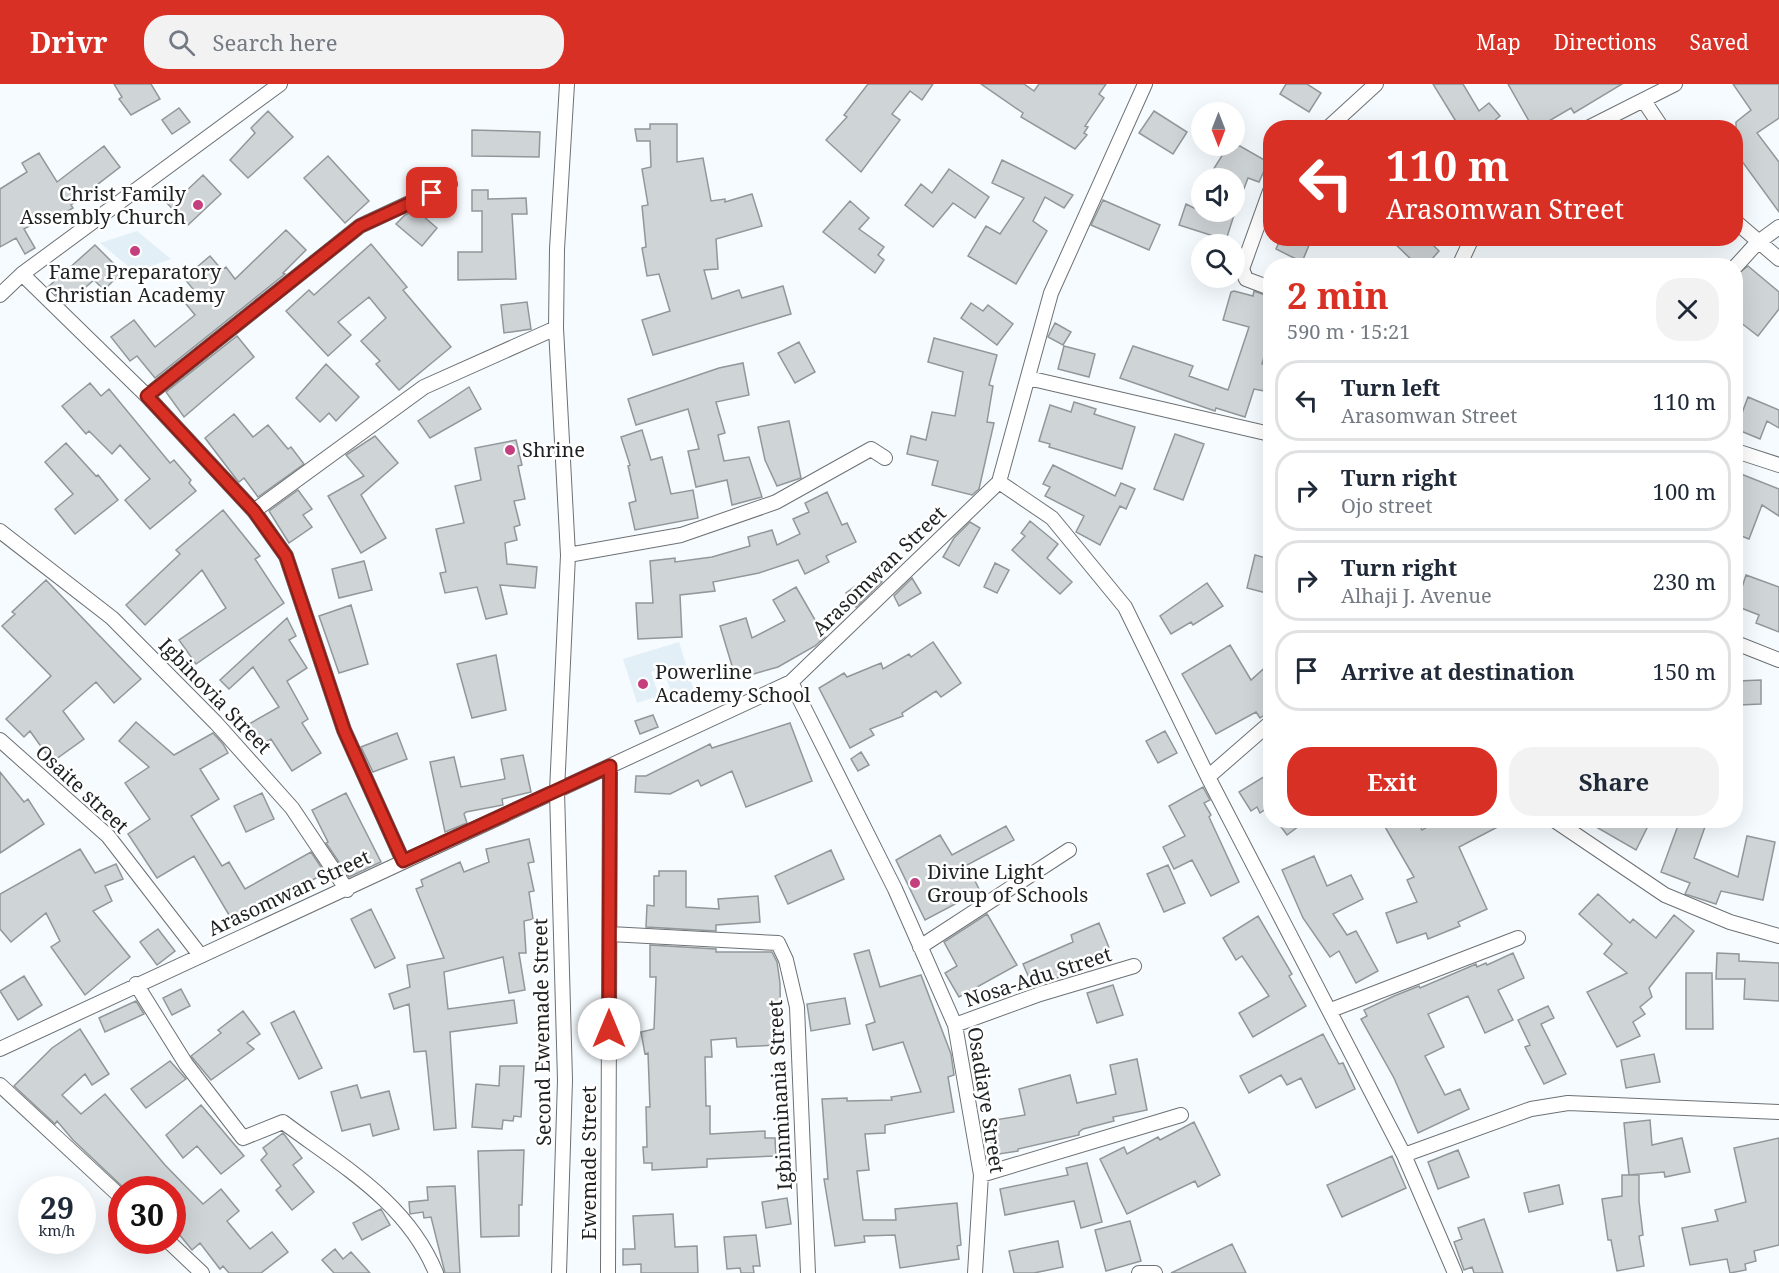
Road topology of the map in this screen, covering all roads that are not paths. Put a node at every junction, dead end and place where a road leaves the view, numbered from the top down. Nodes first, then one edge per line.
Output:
1 (280, 84) edge
2 (567, 84) edge
3 (1145, 84) edge
4 (1376, 84) edge
5 (1675, 84) edge
6 (1644, 101) junction
7 (1337, 120) edge
8 (1605, 120) edge
9 (1657, 120) edge
10 (450, 184) dead end
11 (1263, 210) edge
12 (1779, 227) edge
13 (1743, 229) edge
14 (1757, 243) junction
15 (1743, 258) edge
16 (1779, 259) edge
17 (22, 274) junction
18 (1263, 285) edge
19 (0, 295) edge
20 (555, 328) junction
21 (1028, 378) junction
22 (147, 396) junction
23 (1263, 432) edge
24 (1743, 453) edge
25 (885, 458) dead end
26 (1779, 465) edge
27 (999, 482) junction
28 (254, 511) junction
29 (0, 531) edge
30 (568, 555) junction
31 (1743, 646) edge
32 (1779, 660) edge
33 (791, 682) junction
34 (1263, 729) edge
35 (1, 743) edge
36 (610, 766) junction
37 (1208, 777) junction
38 (556, 791) junction
39 (1566, 828) edge
40 (1069, 850) dead end
41 (403, 861) junction
42 (347, 890) junction
43 (610, 934) junction
44 (1779, 936) edge
45 (1518, 938) dead end
46 (920, 947) junction
47 (200, 955) junction
48 (1134, 966) dead end
49 (136, 984) junction
50 (1331, 1010) junction
51 (954, 1025) junction
52 (0, 1049) edge
53 (0, 1085) edge
54 (1779, 1112) edge
55 (1181, 1115) dead end
56 (1404, 1155) junction
57 (981, 1176) junction
58 (108, 1185) edge
59 (182, 1254) edge
60 (202, 1273) edge
61 (436, 1273) edge
62 (560, 1273) edge
63 (608, 1273) edge
64 (808, 1273) edge
65 (975, 1273) edge
66 (1455, 1273) edge

1 - 17 street
2 - 20 street, Second Ewemade Street
3 - 21 street
4 - 7 street
5 - 6 street
6 - 8 street
6 - 9 street
10 - 22 street
11 - 18 street
12 - 14 street
13 - 14 street
14 - 15 street
14 - 16 street
17 - 19 street
17 - 22 street
20 - 28 street
20 - 30 street, Second Ewemade Street
21 - 23 street
21 - 27 street
22 - 28 street
24 - 26 street
25 - 30 street
27 - 33 street, Arasomwan Street
27 - 37 street
28 - 41 street
29 - 42 street, Igbinovia Street
30 - 38 street, Second Ewemade Street
31 - 32 street
33 - 36 street, Arasomwan Street
33 - 46 street, Osadiaye Street
34 - 37 street
35 - 47 street, Osaite street
36 - 38 street, Arasomwan Street
36 - 43 street, Ewemade Street
37 - 50 street
38 - 41 street, Arasomwan Street
38 - 62 street, Second Ewemade Street
39 - 44 street
40 - 46 street
41 - 42 street, Arasomwan Street
42 - 47 street, Arasomwan Street
43 - 63 street, Ewemade Street
43 - 64 street, Igbinminania Street
45 - 50 street
46 - 51 street, Osadiaye Street
47 - 49 street, Arasomwan Street
48 - 51 street, Nosa-Adu Street
49 - 52 street, Arasomwan Street
49 - 61 street
50 - 56 street
51 - 57 street, Osadiaye Street
53 - 58 street
54 - 56 street
55 - 57 street
56 - 66 street
57 - 65 street, Osadiaye Street
59 - 60 street

